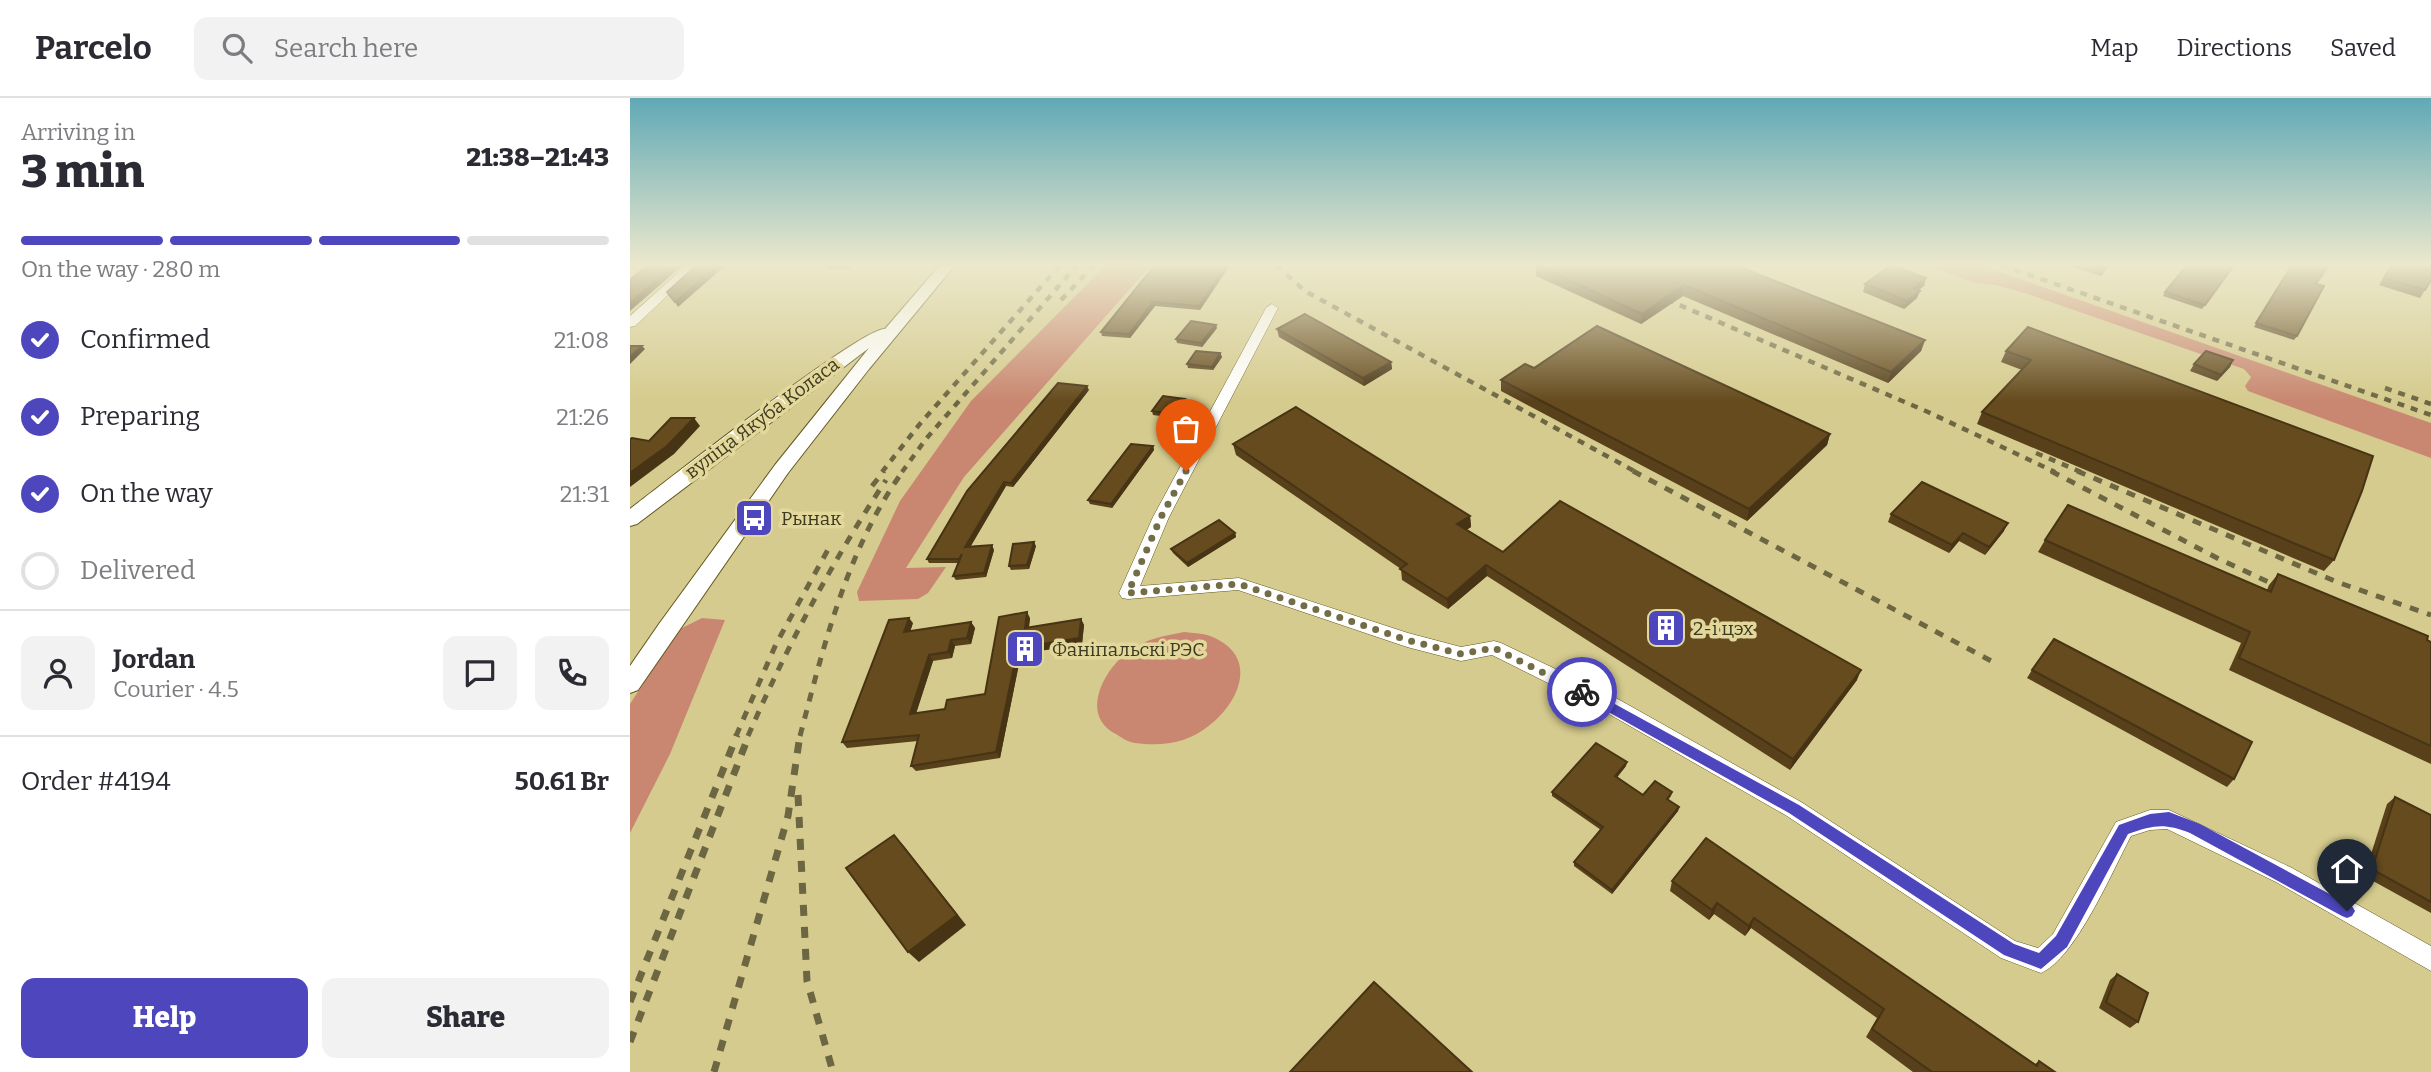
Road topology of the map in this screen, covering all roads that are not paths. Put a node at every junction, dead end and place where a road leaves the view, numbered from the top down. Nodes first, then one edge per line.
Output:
1 (644, 310) edge
2 (907, 310) edge
3 (1271, 310) edge
4 (897, 322) junction
5 (630, 323) edge
6 (843, 357) junction
7 (868, 358) junction
8 (630, 519) edge
9 (630, 684) edge
10 (2431, 959) edge

1 - 5 street
2 - 4 street
3 - 10 street
4 - 6 street, вуліца Якуба Коласа
4 - 7 street
6 - 7 street
6 - 8 street, вуліца Якуба Коласа
7 - 9 street

